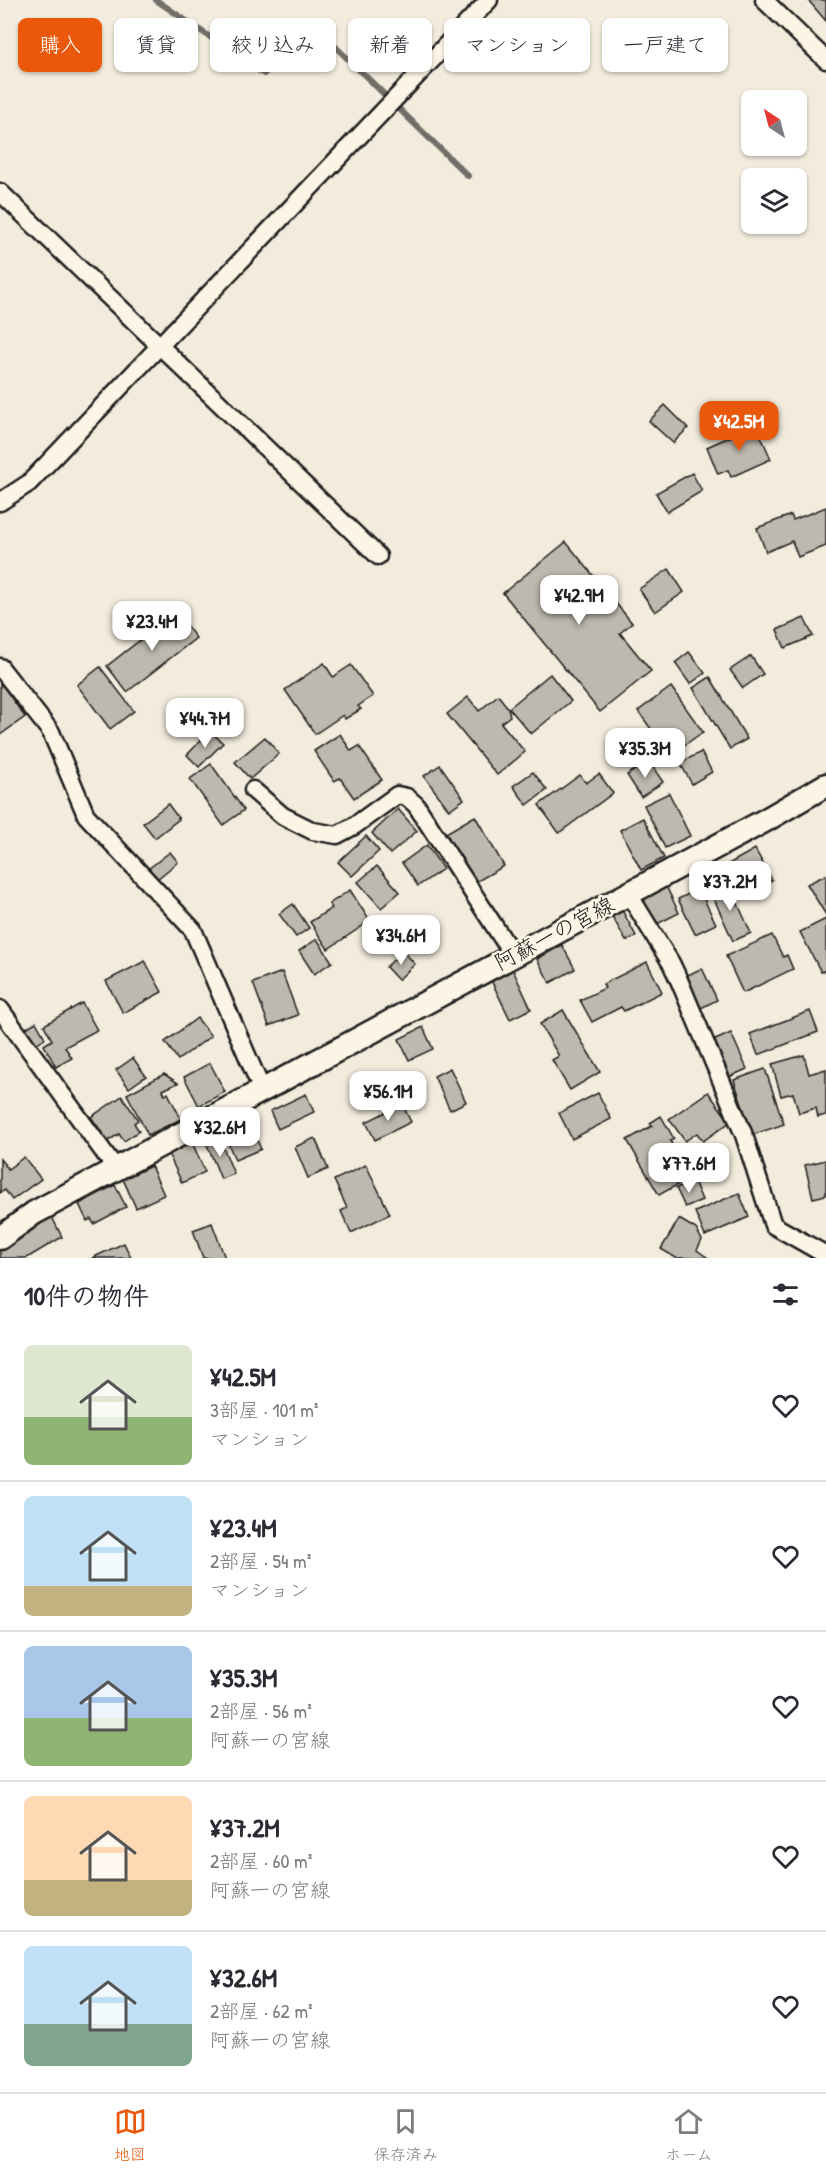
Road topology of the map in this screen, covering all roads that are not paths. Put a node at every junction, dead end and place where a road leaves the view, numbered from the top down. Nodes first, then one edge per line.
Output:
1 (489, 0) edge
2 (764, 0) edge
3 (826, 60) edge
4 (0, 192) edge
5 (161, 346) junction
6 (0, 502) edge
7 (378, 556) dead end
8 (0, 667) edge
9 (826, 785) edge
10 (254, 790) dead end
11 (628, 894) junction
12 (513, 955) junction
13 (0, 1009) edge
14 (262, 1090) junction
15 (116, 1169) junction
16 (0, 1238) edge
17 (826, 1255) edge

1 - 5 street
2 - 3 street
4 - 5 street
5 - 6 street
5 - 7 street
8 - 14 street
9 - 11 main road, 阿蘇一の宮線
10 - 12 street
11 - 12 main road, 阿蘇一の宮線
11 - 17 street
12 - 14 main road, 阿蘇一の宮線
13 - 15 street
14 - 15 main road, 阿蘇一の宮線
15 - 16 main road, 阿蘇一の宮線

